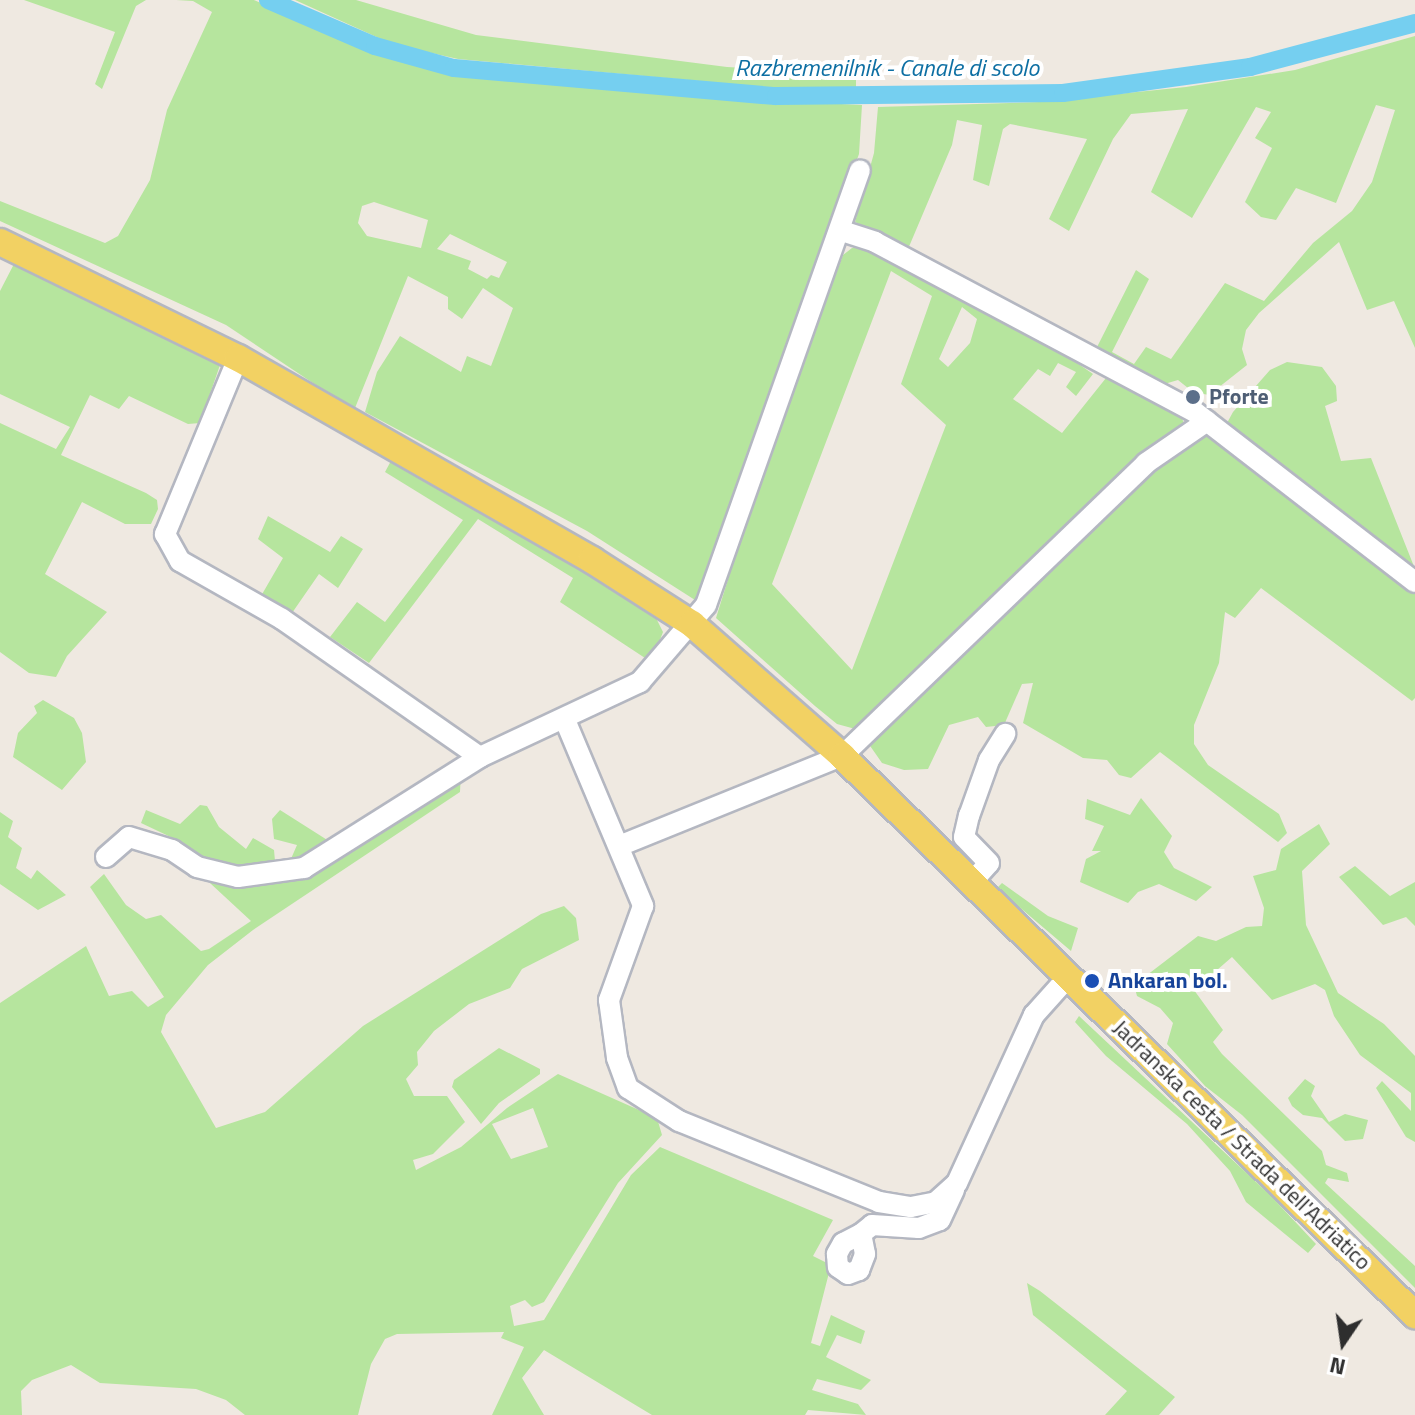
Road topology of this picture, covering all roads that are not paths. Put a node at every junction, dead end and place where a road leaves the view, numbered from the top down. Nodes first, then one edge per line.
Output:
1 (860, 171) dead end
2 (842, 231) junction
3 (0, 242) edge
4 (238, 358) junction
5 (1207, 421) junction
6 (1415, 582) edge
7 (692, 624) junction
8 (565, 720) junction
9 (1005, 734) dead end
10 (842, 756) junction
11 (480, 757) junction
12 (619, 846) junction
13 (106, 857) dead end
14 (972, 882) junction
15 (1069, 976) junction
16 (957, 1183) junction
17 (861, 1234) dead end
18 (1415, 1315) edge

1 - 2 street
2 - 5 street
2 - 7 street
3 - 4 main road, Jadranska cesta / Strada dell'Adriatico
4 - 7 main road, Jadranska cesta / Strada dell'Adriatico
4 - 11 street
5 - 6 street
5 - 10 street
7 - 8 street
7 - 10 main road, Jadranska cesta / Strada dell'Adriatico
8 - 11 street
8 - 12 street
9 - 14 street
10 - 12 street
10 - 14 main road, Jadranska cesta / Strada dell'Adriatico
11 - 13 street
12 - 16 street
14 - 15 main road, Jadranska cesta / Strada dell'Adriatico
15 - 16 street
15 - 18 main road, Jadranska cesta / Strada dell'Adriatico
16 - 17 street

